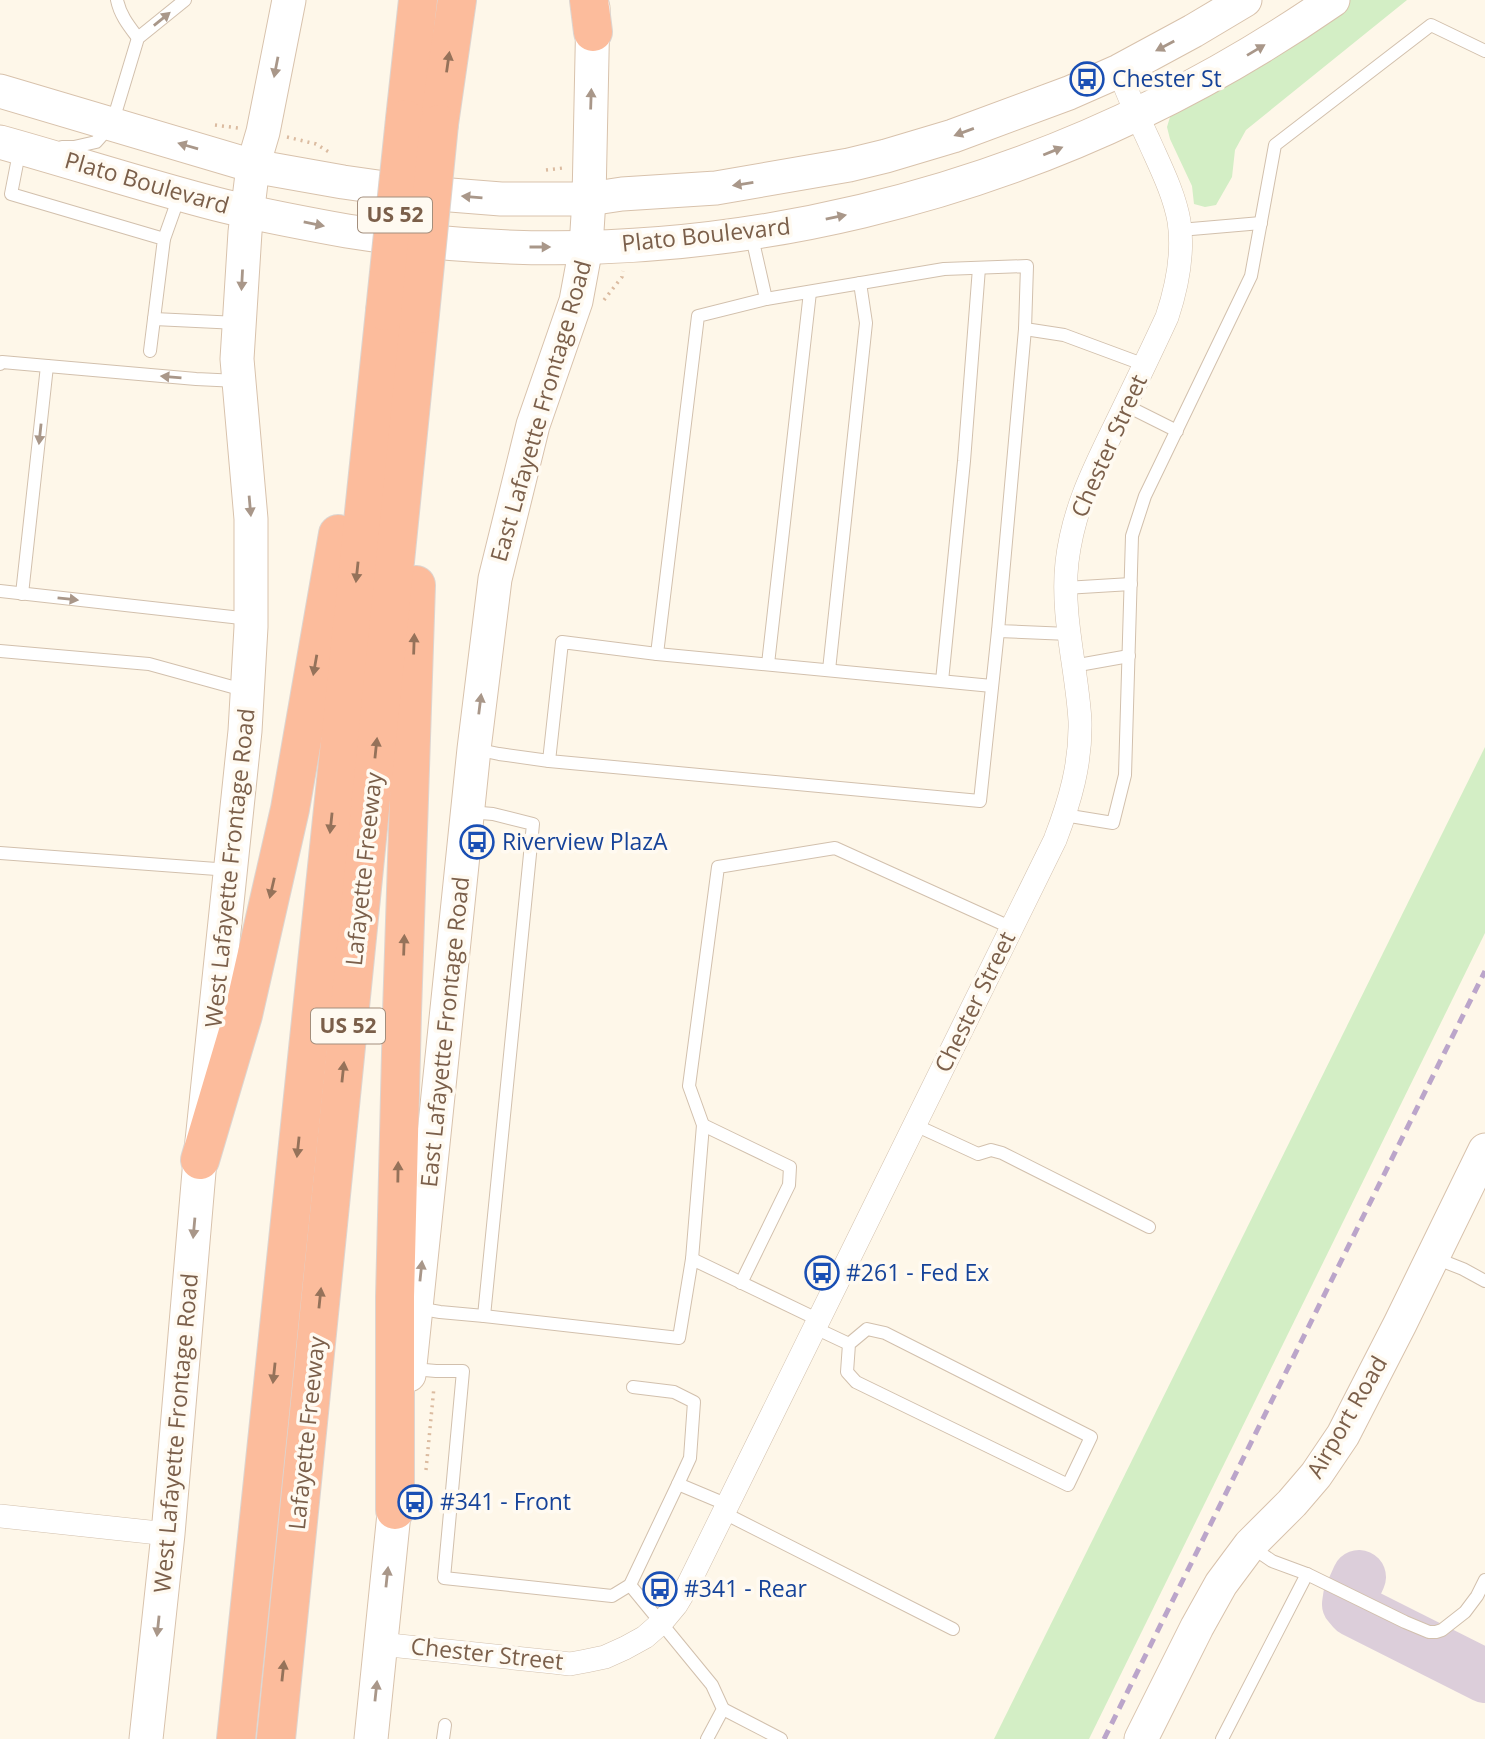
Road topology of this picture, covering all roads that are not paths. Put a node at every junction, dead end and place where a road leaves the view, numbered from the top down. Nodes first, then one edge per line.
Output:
1 (117, 0) edge
2 (185, 0) edge
3 (289, 0) edge
4 (418, 0) edge
5 (457, 0) edge
6 (1245, 0) edge
7 (1333, 0) edge
8 (592, 11) edge
9 (138, 38) junction
10 (1485, 51) edge
11 (1119, 71) junction
12 (0, 92) edge
13 (1137, 114) junction
14 (422, 122) junction
15 (113, 124) junction
16 (10, 145) edge
17 (253, 166) junction
18 (180, 194) junction
19 (589, 199) junction
20 (247, 212) junction
21 (1261, 223) junction
22 (1180, 230) junction
23 (750, 233) junction
24 (164, 239) junction
25 (586, 247) junction
26 (979, 268) junction
27 (860, 283) junction
28 (810, 292) junction
29 (766, 299) junction
30 (154, 319) junction
31 (239, 323) junction
32 (401, 324) junction
33 (1026, 329) junction
34 (150, 351) dead end
35 (0, 364) edge
36 (1144, 365) junction
37 (47, 366) junction
38 (239, 381) junction
39 (1125, 405) junction
40 (1177, 431) junction
41 (1131, 584) junction
42 (1065, 588) junction
43 (0, 591) edge
44 (22, 594) junction
45 (251, 619) junction
46 (998, 631) junction
47 (1069, 634) junction
48 (0, 652) edge
49 (657, 654) junction
50 (1129, 656) junction
51 (768, 664) junction
52 (1073, 666) junction
53 (829, 670) junction
54 (942, 681) junction
55 (992, 685) junction
56 (247, 692) junction
57 (474, 749) junction
58 (549, 761) junction
59 (468, 812) junction
60 (1064, 816) junction
61 (0, 853) edge
62 (231, 870) junction
63 (1012, 928) junction
64 (703, 1125) junction
65 (915, 1125) junction
66 (1485, 1150) edge
67 (200, 1160) junction
68 (1149, 1227) dead end
69 (1433, 1257) junction
70 (692, 1259) junction
71 (1485, 1281) edge
72 (741, 1283) junction
73 (406, 1307) junction
74 (485, 1316) junction
75 (817, 1324) junction
76 (849, 1344) junction
77 (423, 1370) junction
78 (634, 1387) dead end
79 (678, 1484) junction
80 (726, 1509) junction
81 (395, 1510) junction
82 (0, 1516) edge
83 (168, 1534) junction
84 (1250, 1545) junction
85 (1307, 1574) junction
86 (1485, 1580) edge
87 (630, 1585) junction
88 (661, 1623) junction
89 (953, 1629) dead end
90 (380, 1644) junction
91 (723, 1709) junction
92 (445, 1725) dead end
93 (146, 1739) edge
94 (236, 1739) edge
95 (276, 1739) edge
96 (371, 1739) edge
97 (443, 1739) edge
98 (708, 1739) edge
99 (781, 1739) edge
100 (1141, 1739) edge
101 (1222, 1739) edge

1 - 9 lane
9 -> 2 lane
3 -> 17 main road, West Lafayette Frontage Road
4 - 14 highway, Lafayette Freeway / US 52
14 -> 5 highway, Lafayette Freeway / US 52
6 -> 11 main road, Plato Boulevard
13 -> 7 main road, Plato Boulevard
19 -> 8 main road, East Lafayette Frontage Road
9 - 15 lane
10 - 21 lane
11 - 13 street, Chester Street
11 -> 19 main road, Plato Boulevard
12 - 15 main road, Plato Boulevard
13 - 22 street, Chester Street
23 -> 13 main road, Plato Boulevard
14 - 32 highway, Lafayette Freeway / US 52, bridge
15 - 16 lane
17 -> 15 main road, Plato Boulevard
16 - 18 main road, Plato Boulevard
16 - 24 lane
19 -> 17 main road, Plato Boulevard
17 - 20 main road, West Lafayette Frontage Road
18 - 20 main road, Plato Boulevard
18 - 24 lane
19 - 25 main road, East Lafayette Frontage Road
20 -> 25 main road, Plato Boulevard
20 -> 31 main road, West Lafayette Frontage Road
21 - 22 lane
21 - 40 lane
22 - 36 street, Chester Street
23 - 25 main road, Plato Boulevard
23 - 29 lane
24 - 30 lane
57 -> 25 main road, East Lafayette Frontage Road
26 - 27 lane
26 - 33 lane
26 - 54 lane
27 - 28 lane
27 - 53 lane
28 - 29 lane
28 - 51 lane
29 - 49 lane
30 - 31 lane
30 - 34 lane
31 - 38 main road, West Lafayette Frontage Road
32 -> 67 highway
73 -> 32 highway
32 -> 94 highway, Lafayette Freeway / US 52
95 -> 32 highway, Lafayette Freeway / US 52
33 - 36 lane
33 - 46 lane
35 - 37 lane
36 - 39 street, Chester Street
38 -> 37 lane
37 -> 44 lane
38 -> 45 main road, West Lafayette Frontage Road
39 - 40 lane
39 - 42 street, Chester Street
40 - 41 lane
41 - 42 lane
41 - 50 lane
42 - 47 street, Chester Street
43 - 44 lane
44 -> 45 lane
45 - 56 main road, West Lafayette Frontage Road
46 - 47 lane
46 - 55 lane
47 - 52 street, Chester Street
48 - 56 lane
49 - 51 lane
49 - 58 lane
50 - 52 lane
50 - 60 lane
51 - 53 lane
52 - 60 street, Chester Street
53 - 54 lane
54 - 55 lane
55 - 58 lane
56 - 62 main road, West Lafayette Frontage Road
57 - 58 lane
57 - 59 main road, East Lafayette Frontage Road
73 -> 59 main road, East Lafayette Frontage Road
59 - 74 lane
60 - 63 street, Chester Street
61 - 62 lane
62 - 67 main road, West Lafayette Frontage Road
63 - 64 lane
63 - 65 street, Chester Street
64 - 70 lane
64 - 72 lane
65 - 68 lane
65 - 75 street, Chester Street
66 - 69 main road, Airport Road
67 -> 83 main road, West Lafayette Frontage Road
69 - 71 lane
69 - 84 main road, Airport Road
70 - 72 lane
70 - 74 lane
72 - 75 lane
73 - 74 lane
73 - 77 main road, East Lafayette Frontage Road
73 - 81 highway
75 - 76 lane
75 - 80 street, Chester Street
76 - 76 lane
77 - 81 main road, East Lafayette Frontage Road
77 - 87 lane
78 - 79 lane
79 - 80 lane
79 - 87 lane
80 - 88 street, Chester Street
80 - 89 lane
90 -> 81 main road, East Lafayette Frontage Road
82 - 83 street
83 -> 93 main road, West Lafayette Frontage Road
84 - 85 lane
84 - 100 main road, Airport Road
85 - 86 lane
85 - 101 lane
87 - 88 lane
88 - 90 street, Chester Street
88 - 91 lane
96 -> 90 main road, East Lafayette Frontage Road
91 - 98 lane
91 - 99 lane
92 - 97 lane

